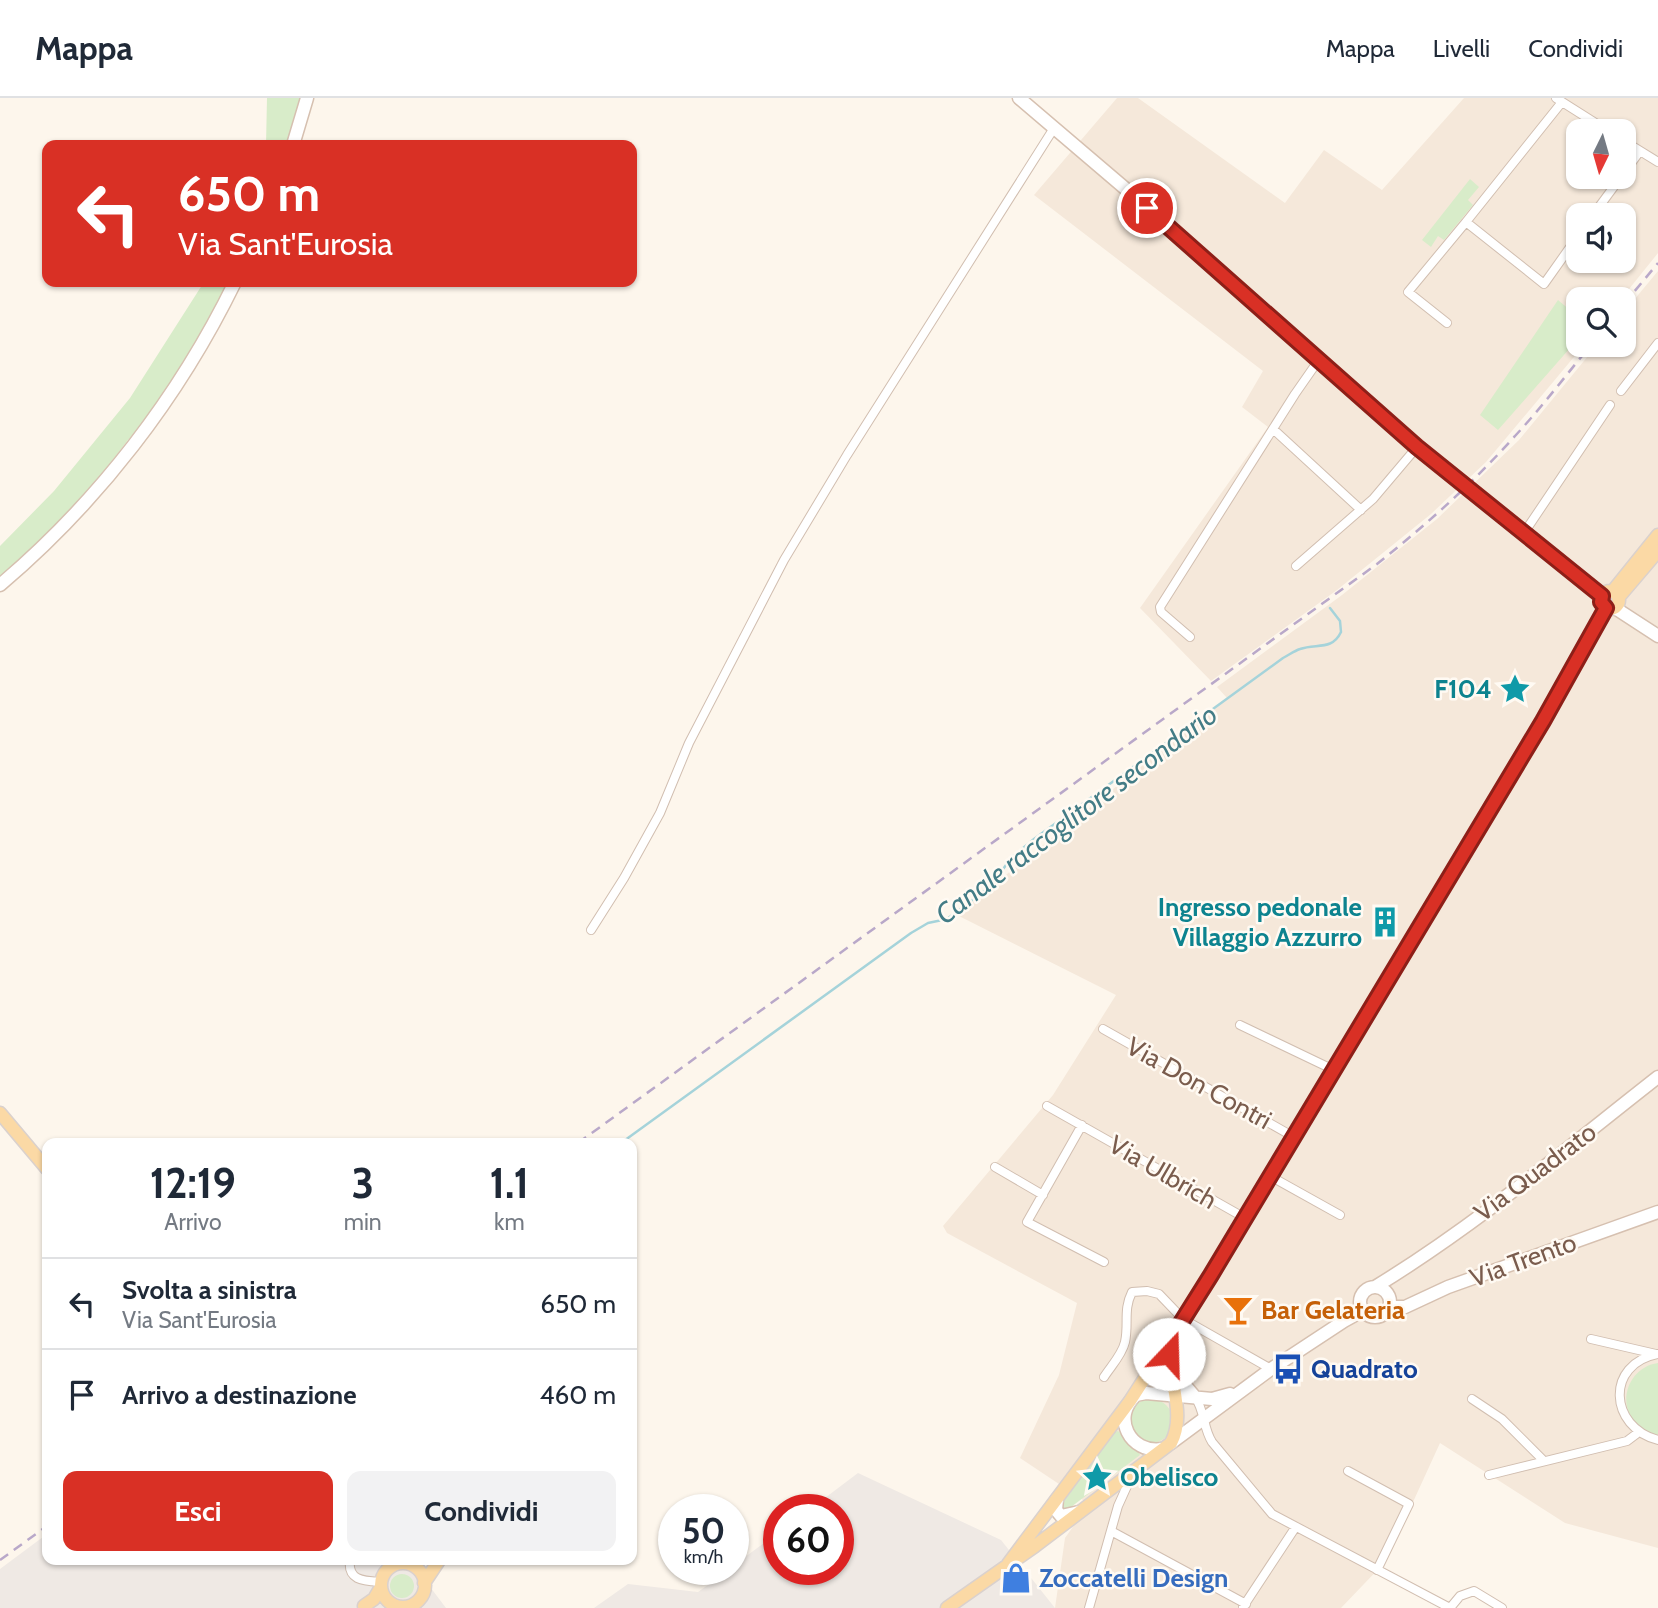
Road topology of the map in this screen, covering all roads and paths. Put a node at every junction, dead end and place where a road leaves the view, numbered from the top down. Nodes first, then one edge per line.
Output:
1 (307, 98) edge
2 (1019, 98) edge
3 (1559, 100) edge
4 (1589, 119) edge
5 (1054, 128) junction
6 (294, 140) edge
7 (1636, 148) edge
8 (1640, 151) junction
9 (1636, 157) edge
10 (1658, 162) edge
11 (1466, 222) junction
12 (1566, 253) edge
13 (233, 287) edge
14 (1447, 323) dead end
15 (1658, 344) edge
16 (1318, 361) junction
17 (1621, 391) dead end
18 (1610, 405) dead end
19 (1273, 429) junction
20 (1417, 447) junction
21 (1361, 510) junction
22 (1524, 533) junction
23 (1658, 535) edge
24 (1658, 551) edge
25 (1296, 566) dead end
26 (0, 585) edge
27 (1611, 600) junction
28 (1658, 636) edge
29 (1190, 637) dead end
30 (591, 930) dead end
31 (1240, 1026) dead end
32 (1103, 1030) dead end
33 (1334, 1070) junction
34 (1658, 1077) edge
35 (1047, 1106) dead end
36 (0, 1113) edge
37 (1082, 1125) junction
38 (1294, 1137) junction
39 (42, 1163) edge
40 (995, 1167) dead end
41 (1270, 1176) junction
42 (1043, 1195) junction
43 (1658, 1212) edge
44 (1340, 1215) dead end
45 (1245, 1218) junction
46 (1104, 1262) dead end
47 (1381, 1290) junction
48 (1389, 1307) junction
49 (1364, 1310) junction
50 (1183, 1319) junction
51 (1174, 1334) junction
52 (1591, 1339) dead end
53 (1657, 1354) edge
54 (1169, 1366) junction
55 (1271, 1369) junction
56 (1104, 1377) dead end
57 (1246, 1387) junction
58 (1174, 1395) junction
59 (1195, 1397) junction
60 (1472, 1399) dead end
61 (1130, 1401) junction
62 (1204, 1417) junction
63 (1639, 1432) junction
64 (1658, 1440) edge
65 (1166, 1446) junction
66 (1544, 1461) junction
67 (1135, 1469) junction
68 (1348, 1471) dead end
69 (1489, 1475) dead end
70 (1109, 1489) junction
71 (1057, 1499) junction
72 (1120, 1500) junction
73 (1081, 1511) junction
74 (1295, 1528) junction
75 (1111, 1531) junction
76 (1008, 1564) junction
77 (349, 1565) edge
78 (381, 1565) edge
79 (399, 1565) edge
80 (411, 1565) edge
81 (436, 1565) edge
82 (1377, 1570) junction
83 (382, 1581) junction
84 (424, 1583) junction
85 (423, 1602) edge
86 (391, 1604) junction
87 (1244, 1606) edge
88 (367, 1607) edge
89 (409, 1607) edge
90 (947, 1608) edge
91 (1088, 1608) edge
92 (1450, 1608) edge
93 (1502, 1608) edge

1 - 6 street
2 - 5 street
3 - 4 street
3 - 11 street
5 - 16 street
5 - 30 street
7 - 8 street
8 - 9 street
8 - 10 street
11 - 12 street
11 - 14 street
13 - 26 street
15 - 17 street
16 - 19 street
16 - 20 street
18 - 22 street
19 - 21 street
19 - 29 street
20 - 21 street
20 - 22 street
21 - 25 street
22 - 27 street
23 - 27 main road
24 - 27 main road
27 - 28 street
27 - 33 main road
31 - 33 street
32 - 38 street, Via Don Contri
33 - 38 main road
34 - 47 street, Via Quadrato
35 - 37 street, Via Ulbrich
36 - 39 main road
37 - 42 street, Via Ulbrich
37 - 45 street, Via Ulbrich
38 - 41 main road
40 - 42 street
41 - 44 street
41 - 45 main road
42 - 46 street, Via Ulbrich
43 - 48 street, Via Trento
45 - 50 main road
47 - 48 street
47 - 49 street, Via Quadrato
48 - 49 street
49 - 55 street
50 - 51 main road
50 - 55 street
50 - 56 street
51 - 54 main road
51 - 61 main road
52 - 53 street
53 - 63 street
54 - 58 main road
54 - 59 street
55 - 57 street
57 - 59 street
57 - 62 street
58 - 59 street
58 - 61 street
58 - 65 main road
59 - 62 street
60 - 66 street
61 - 65 street
61 - 71 main road
62 - 65 street
62 - 74 street
63 - 64 street
63 - 66 street
65 - 67 main road
66 - 69 street
67 - 70 main road
67 - 72 street
68 - 82 street
70 - 72 street
70 - 73 main road
71 - 73 street
71 - 76 main road
72 - 75 street
73 - 76 main road
74 - 82 street
74 - 87 street
75 - 87 street
75 - 91 street
76 - 90 main road
77 - 83 street
78 - 83 main road
79 - 83 main road
80 - 84 main road
81 - 84 main road
82 - 92 street
83 - 86 main road
83 - 88 main road
84 - 85 main road
85 - 89 main road
86 - 88 main road
86 - 89 main road
92 - 93 street

